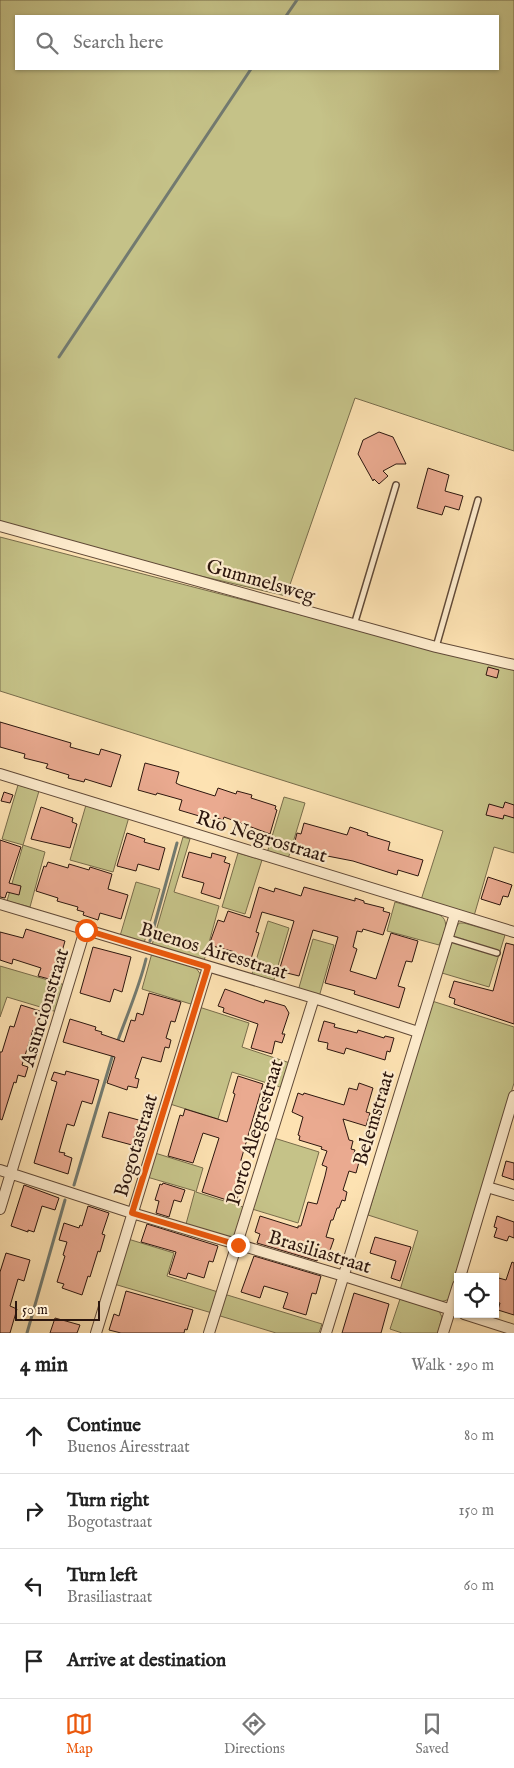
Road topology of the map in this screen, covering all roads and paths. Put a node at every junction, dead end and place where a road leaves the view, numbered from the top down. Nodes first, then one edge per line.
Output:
1 (396, 485) dead end
2 (478, 500) dead end
3 (0, 526) edge
4 (354, 625) junction
5 (436, 647) junction
6 (514, 665) edge
7 (0, 774) edge
8 (0, 904) edge
9 (455, 914) junction
10 (86, 930) junction
11 (514, 932) edge
12 (448, 938) junction
13 (497, 953) dead end
14 (208, 967) junction
15 (314, 998) junction
16 (418, 1032) junction
17 (514, 1096) edge
18 (0, 1170) edge
19 (11, 1174) junction
20 (487, 1187) junction
21 (514, 1195) edge
22 (0, 1209) edge
23 (132, 1213) junction
24 (238, 1245) junction
25 (461, 1273) edge
26 (344, 1276) junction
27 (454, 1311) edge
28 (476, 1318) edge
29 (514, 1330) edge
30 (96, 1333) edge
31 (209, 1333) edge
32 (326, 1333) edge
33 (443, 1333) edge

1 - 4 lane
2 - 5 lane
3 - 4 street, Gummelsweg
4 - 5 street, Gummelsweg
5 - 6 street, Gummelsweg
7 - 9 street, Rio Negrostraat
8 - 10 street, Buenos Airesstraat
9 - 11 street, Rio Negrostraat
9 - 12 street, Belemstraat
10 - 14 street, Buenos Airesstraat
10 - 19 street, Asuncionstraat
12 - 13 lane
12 - 16 street, Belemstraat
14 - 15 street, Buenos Airesstraat
14 - 23 street, Bogotastraat
15 - 16 street, Buenos Airesstraat
15 - 24 street, Porto Alegrestraat
16 - 26 street, Belemstraat
17 - 20 street
18 - 19 street, Brasiliastraat
19 - 22 street, Asuncionstraat
19 - 23 street, Brasiliastraat
20 - 21 street
20 - 25 street
23 - 24 street, Brasiliastraat
23 - 30 street, Bogotastraat
24 - 26 street, Brasiliastraat
24 - 31 street, Porto Alegrestraat
26 - 27 street, Brasiliastraat
26 - 32 street, Belemstraat
27 - 33 street
28 - 29 street

